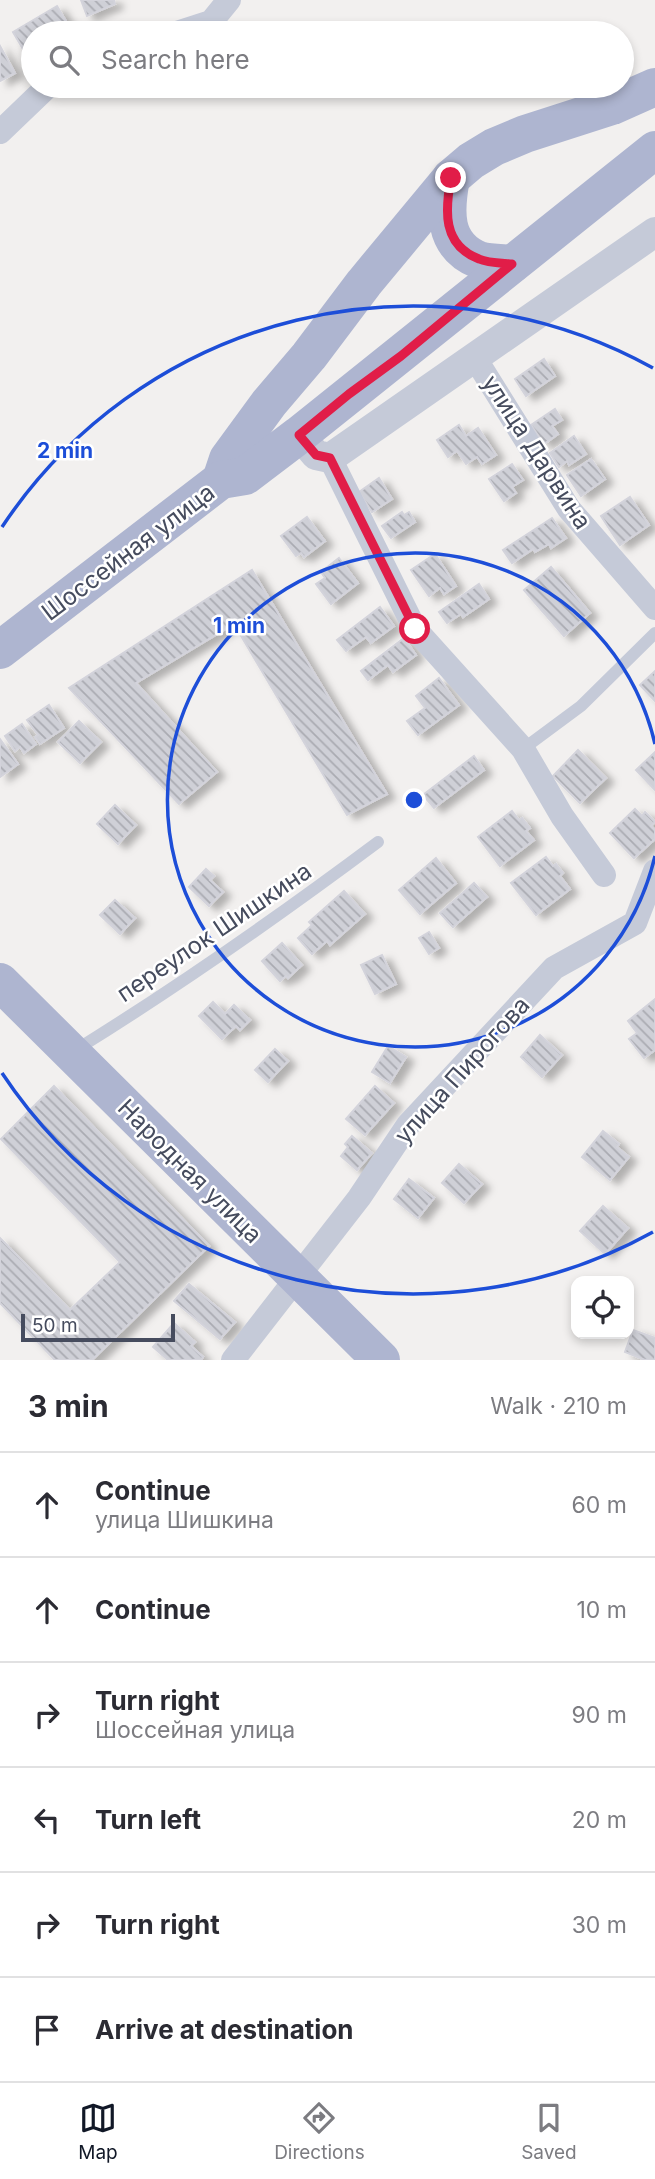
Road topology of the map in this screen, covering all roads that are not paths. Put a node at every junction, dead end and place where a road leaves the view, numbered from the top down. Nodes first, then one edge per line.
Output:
1 (229, 0) edge
2 (212, 21) edge
3 (655, 87) edge
4 (634, 96) edge
5 (35, 98) edge
6 (630, 98) edge
7 (0, 132) edge
8 (655, 150) edge
9 (451, 178) junction
10 (655, 232) edge
11 (512, 264) junction
12 (475, 358) junction
13 (299, 435) junction
14 (330, 458) junction
15 (221, 480) junction
16 (655, 608) edge
17 (655, 633) edge
18 (0, 650) edge
19 (523, 749) junction
20 (378, 842) dead end
21 (655, 870) edge
22 (604, 875) dead end
23 (0, 982) edge
24 (71, 1053) junction
25 (299, 1278) junction
26 (233, 1360) edge
27 (381, 1360) edge

1 - 2 street
3 - 4 main road
5 - 7 street
6 - 9 main road
8 - 11 main road, Шоссейная улица
9 - 11 main road
9 - 15 main road
10 - 12 street
11 - 13 main road, Шоссейная улица
12 - 14 street
12 - 16 street, улица Дарвина
13 - 14 street
13 - 15 main road, Шоссейная улица
14 - 19 street
15 - 18 main road, Шоссейная улица
17 - 19 lane
19 - 22 street
20 - 24 lane, переулок Шишкина
21 - 25 street, улица Пирогова
23 - 24 main road, Народная улица
24 - 25 main road, Народная улица
25 - 26 street, улица Пирогова
25 - 27 main road, Народная улица

